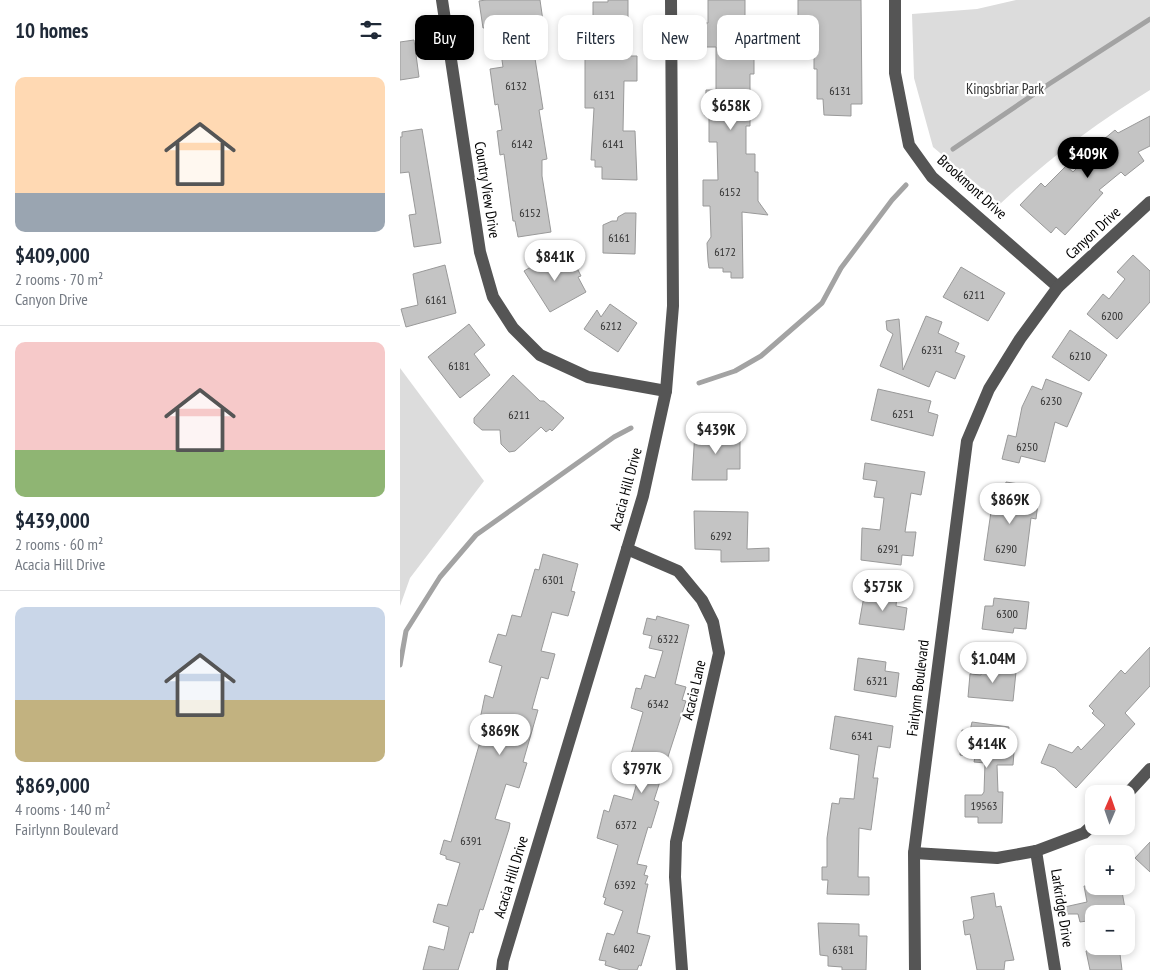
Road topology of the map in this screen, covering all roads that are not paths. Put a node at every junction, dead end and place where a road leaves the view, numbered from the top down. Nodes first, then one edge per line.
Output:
1 (442, 0) edge
2 (671, 0) edge
3 (895, 0) edge
4 (1150, 202) edge
5 (1058, 287) junction
6 (666, 390) junction
7 (627, 549) junction
8 (1150, 769) edge
9 (1135, 785) edge
10 (1085, 832) edge
11 (1036, 850) junction
12 (914, 853) junction
13 (502, 970) edge
14 (682, 970) edge
15 (915, 970) edge
16 (1055, 970) edge

1 - 6 street, Country View Drive
2 - 6 street, Acacia Hill Drive
3 - 5 street, Brookmont Drive
4 - 5 street, Canyon Drive
5 - 12 street, Fairlynn Boulevard
6 - 7 street, Acacia Hill Drive
7 - 13 street, Acacia Hill Drive
7 - 14 street, Acacia Lane
8 - 9 street
10 - 11 street
11 - 12 street
11 - 16 street, Larkridge Drive
12 - 15 street, Fairlynn Boulevard

